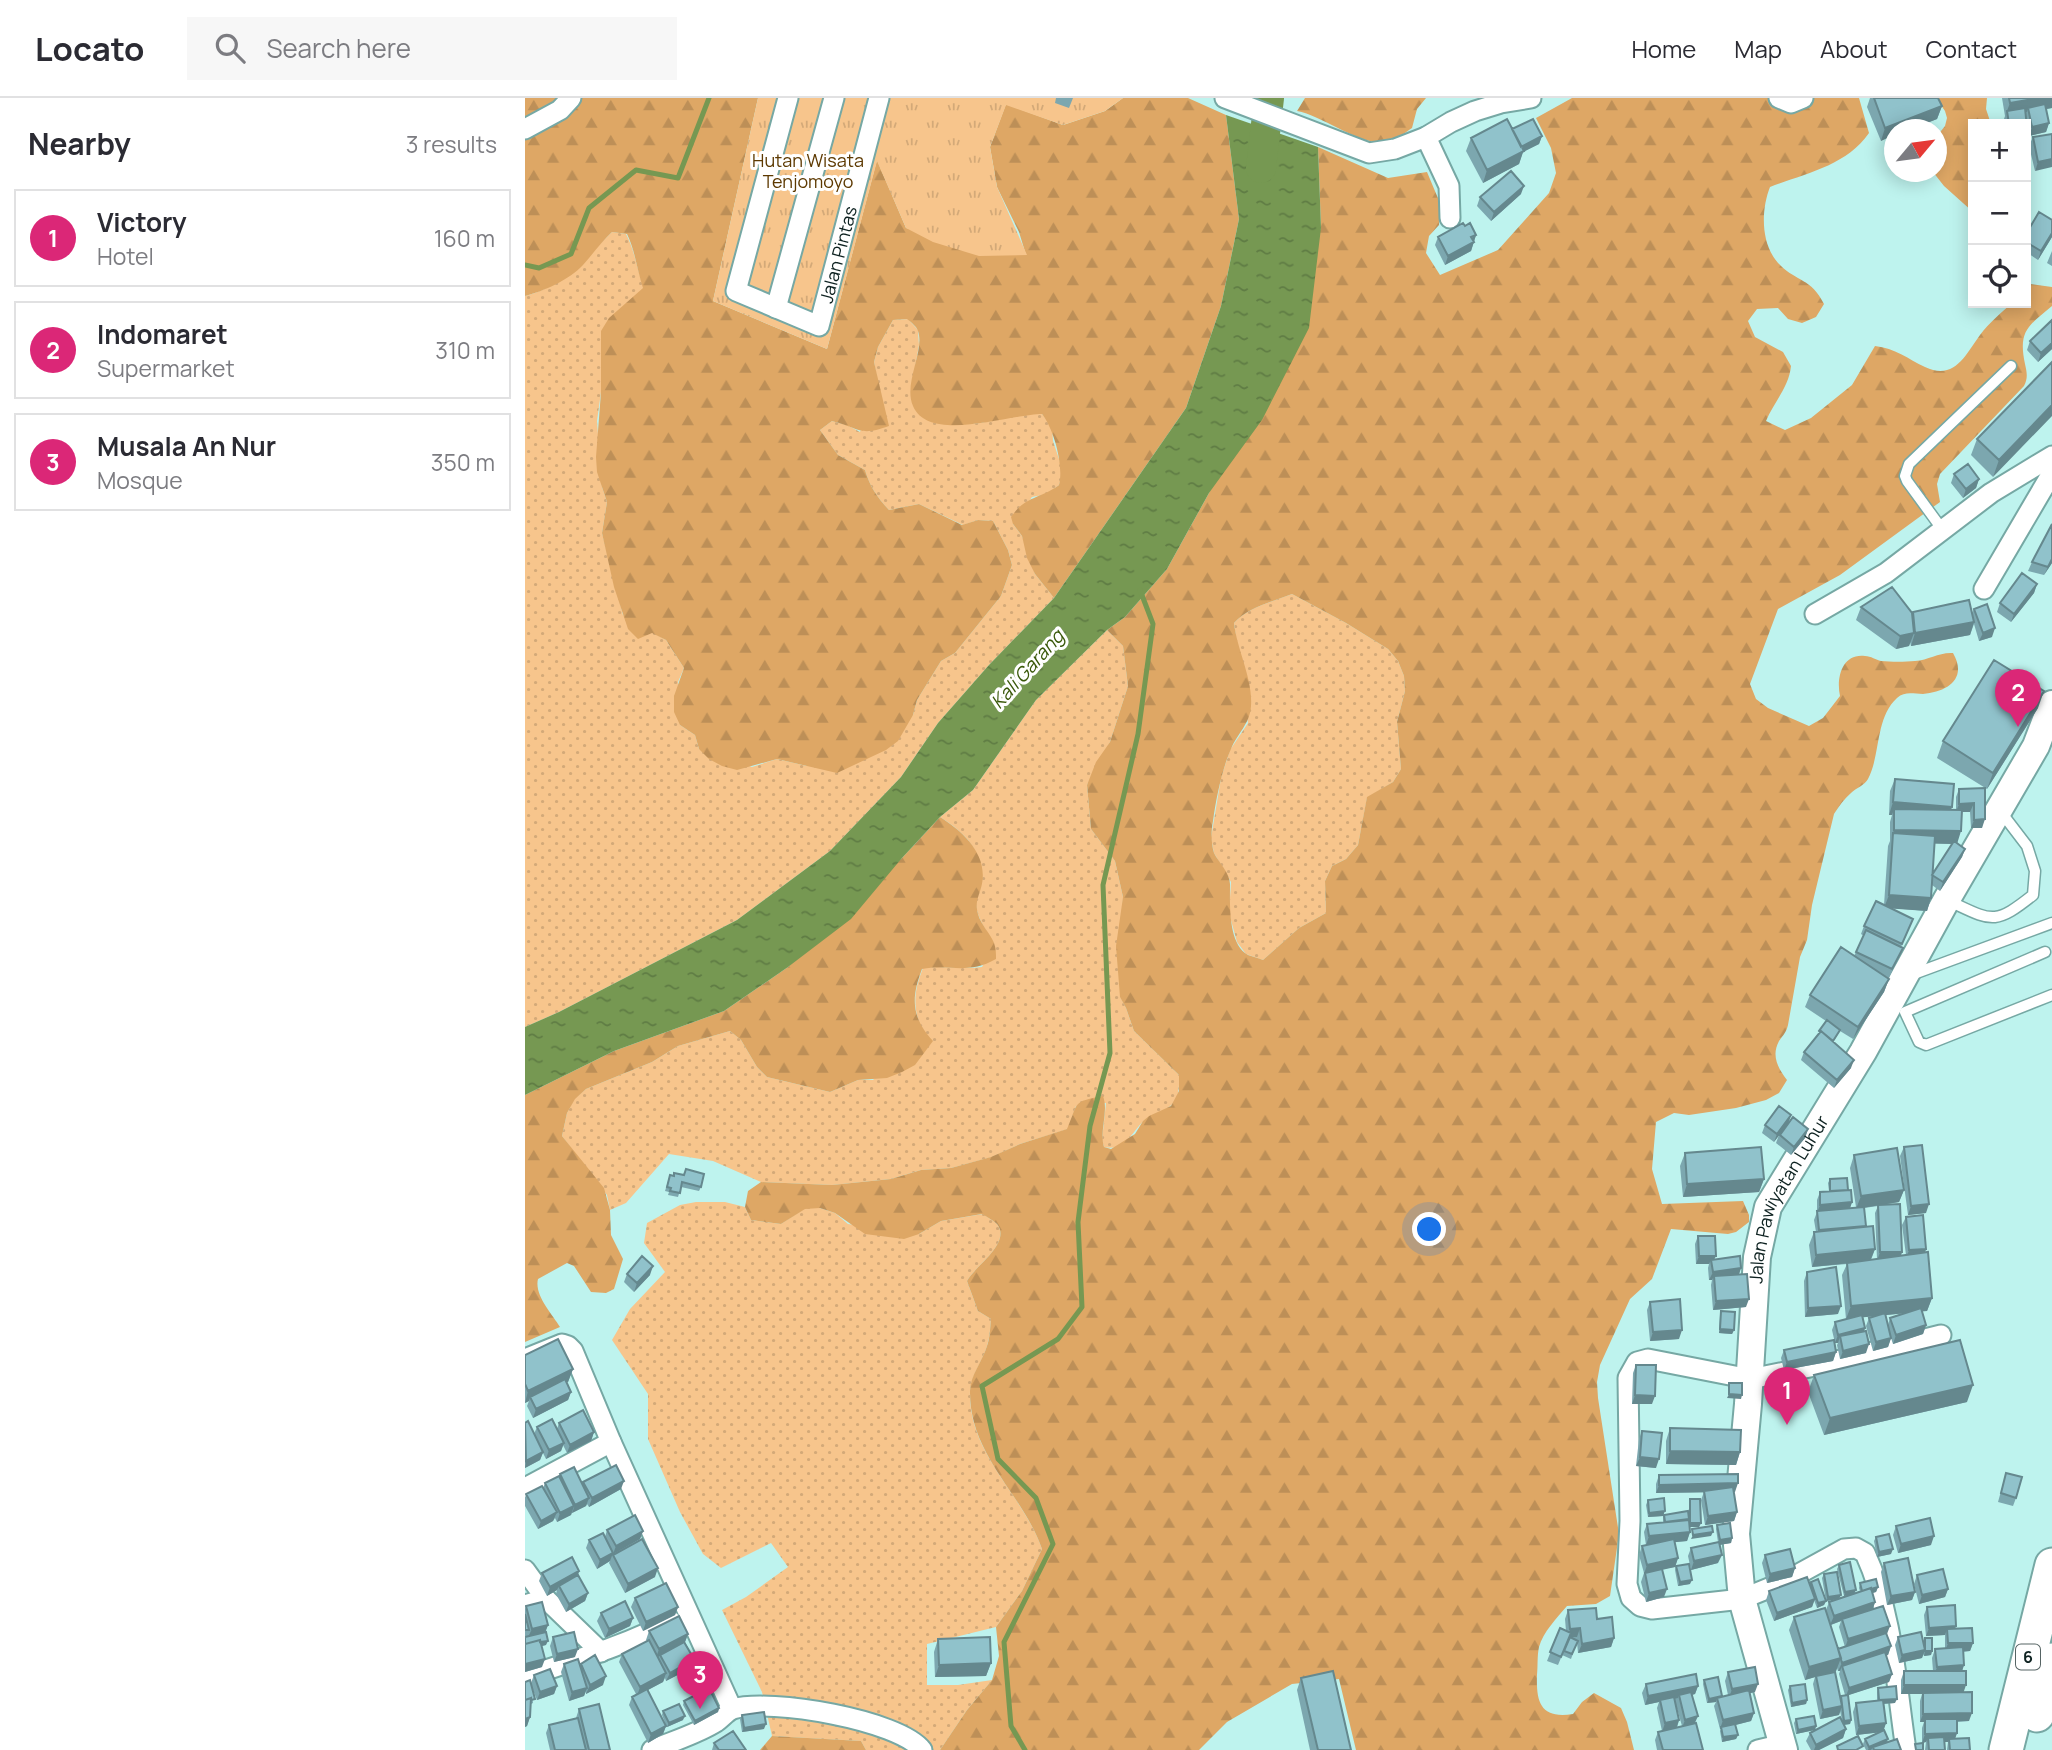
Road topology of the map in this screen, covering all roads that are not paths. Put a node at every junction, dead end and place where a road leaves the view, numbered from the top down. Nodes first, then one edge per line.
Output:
1 (571, 98) edge
2 (788, 98) edge
3 (834, 98) edge
4 (879, 98) edge
5 (1225, 98) edge
6 (1531, 98) edge
7 (1779, 98) edge
8 (1803, 98) edge
9 (525, 128) edge
10 (1426, 137) junction
11 (1450, 218) dead end
12 (776, 308) junction
13 (2011, 366) dead end
14 (2052, 456) edge
15 (2052, 473) edge
16 (1941, 529) junction
17 (1984, 589) dead end
18 (1815, 614) dead end
19 (2052, 704) edge
20 (1999, 809) junction
21 (1947, 899) junction
22 (2052, 923) edge
23 (2045, 952) dead end
24 (1903, 978) junction
25 (2052, 995) edge
26 (1897, 1008) junction
27 (1941, 1335) dead end
28 (525, 1359) edge
29 (1750, 1379) junction
30 (611, 1442) junction
31 (525, 1488) edge
32 (2052, 1564) edge
33 (525, 1570) edge
34 (545, 1599) junction
35 (1742, 1599) junction
36 (525, 1605) edge
37 (688, 1612) junction
38 (601, 1652) junction
39 (2052, 1660) edge
40 (525, 1676) edge
41 (732, 1709) junction
42 (1775, 1748) edge
43 (652, 1750) edge
44 (922, 1750) edge
45 (1906, 1750) edge
46 (2006, 1750) edge
47 (2029, 1750) edge

1 - 9 street
2 - 12 street, Jalan Pintas
3 - 12 street
4 - 12 street, Jalan Pintas
5 - 10 street
6 - 10 street
7 - 8 street
10 - 11 street
13 - 16 lane
14 - 16 street
15 - 17 street
16 - 18 street
19 - 20 main road, Jalan Pawiyatan Luhur
20 - 21 main road, Jalan Pawiyatan Luhur
20 - 21 lane
21 - 24 main road, Jalan Pawiyatan Luhur
22 - 24 lane
23 - 26 lane
24 - 26 main road, Jalan Pawiyatan Luhur
25 - 26 lane
26 - 29 main road, Jalan Pawiyatan Luhur
27 - 29 street
28 - 30 street
29 - 35 main road, Jalan Pawiyatan Luhur
29 - 35 street
30 - 31 street
30 - 37 street
32 - 46 highway, 6
33 - 34 street
34 - 36 street
34 - 38 street
35 - 42 main road, Jalan Pawiyatan Luhur
35 - 45 street
37 - 38 street
37 - 41 street
38 - 40 street
39 - 47 highway, 6
41 - 43 street
41 - 44 street

